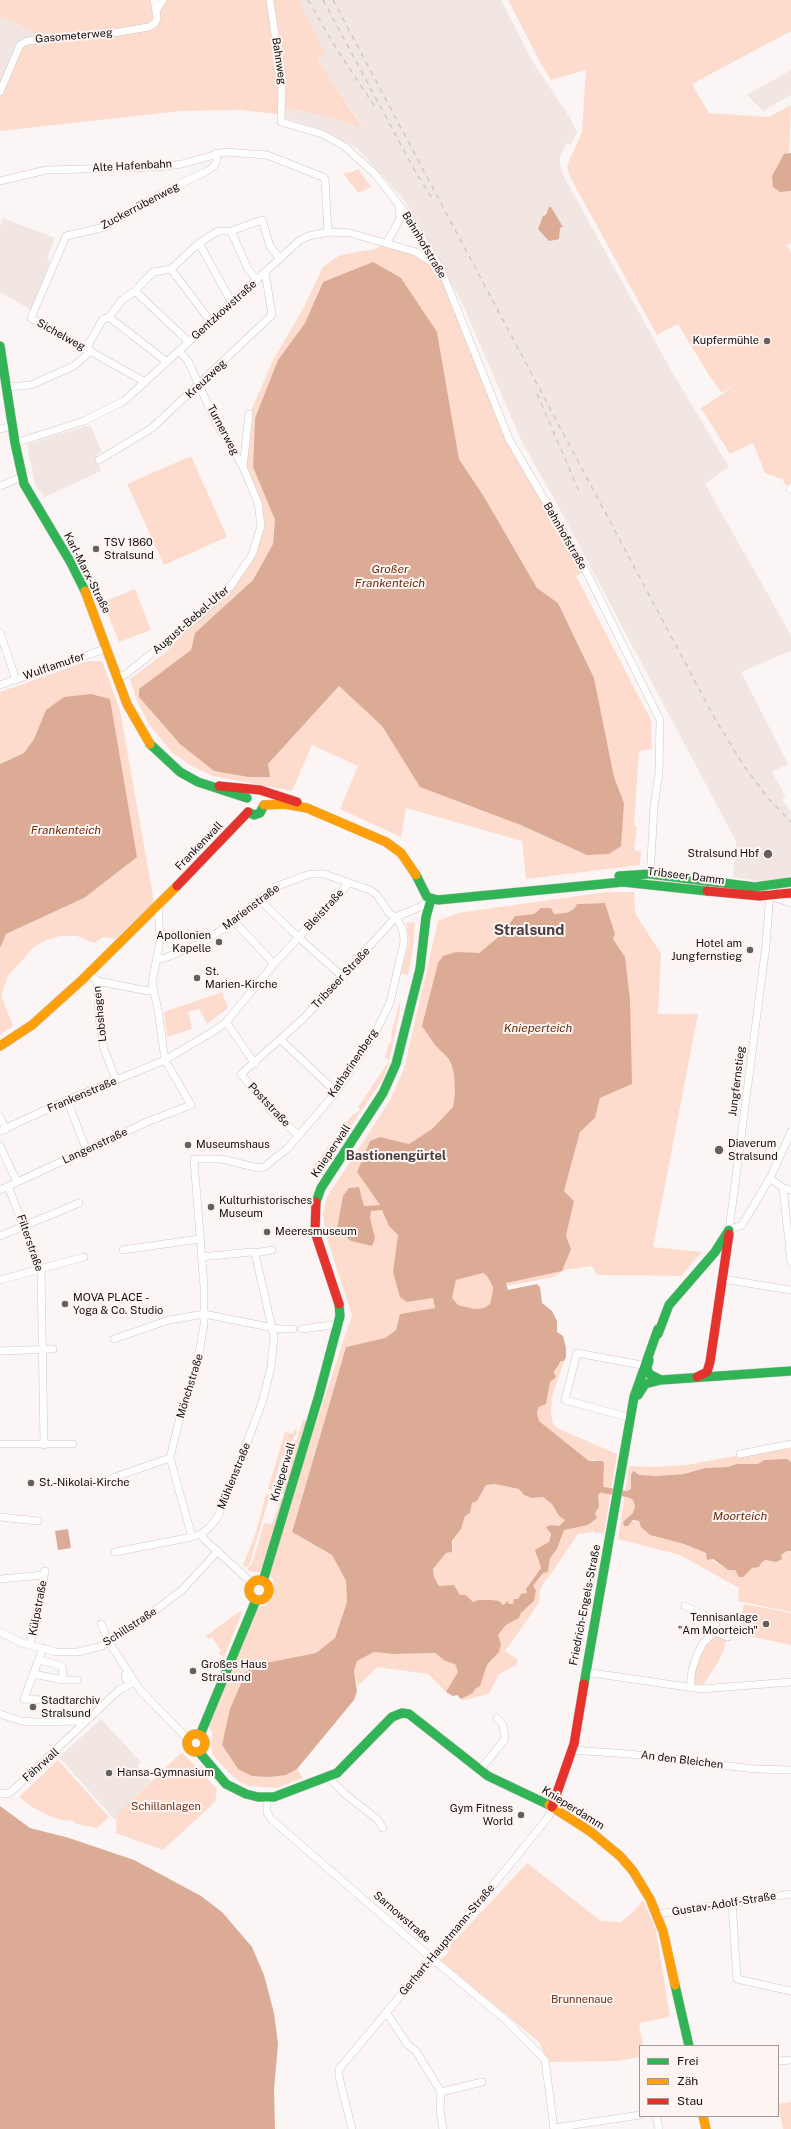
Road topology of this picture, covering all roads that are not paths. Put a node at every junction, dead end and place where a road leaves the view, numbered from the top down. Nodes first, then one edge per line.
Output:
1 (154, 0) edge
2 (163, 0) edge
3 (270, 0) edge
4 (156, 11) junction
5 (0, 92) edge
6 (281, 122) joint
7 (216, 153) junction
8 (0, 181) edge
9 (399, 204) junction
10 (231, 231) junction
11 (328, 232) junction
12 (386, 242) junction
13 (200, 243) junction
14 (280, 259) junction
15 (441, 268) junction
16 (171, 269) junction
17 (265, 272) junction
18 (257, 280) junction
19 (135, 291) junction
20 (232, 303) junction
21 (109, 317) junction
22 (31, 318) joint
23 (211, 322) junction
24 (189, 342) junction
25 (89, 350) junction
26 (0, 351) edge
27 (179, 351) junction
28 (167, 362) junction
29 (145, 382) junction
30 (200, 385) junction
31 (7, 387) junction
32 (249, 414) dead end
33 (12, 426) junction
34 (0, 429) edge
35 (14, 442) junction
36 (99, 460) dead end
37 (243, 467) junction
38 (22, 477) junction
39 (0, 486) edge
40 (0, 633) edge
41 (108, 648) junction
42 (118, 677) junction
43 (16, 680) junction
44 (0, 685) edge
45 (213, 787) junction
46 (247, 798) junction
47 (264, 805) junction
48 (307, 808) junction
49 (248, 812) junction
50 (650, 874) junction
51 (791, 882) edge
52 (349, 883) junction
53 (650, 884) junction
54 (578, 885) junction
55 (769, 886) junction
56 (791, 893) edge
57 (770, 897) junction
58 (259, 899) junction
59 (431, 899) junction
60 (791, 903) edge
61 (158, 906) junction
62 (396, 917) junction
63 (232, 920) junction
64 (298, 938) junction
65 (157, 959) junction
66 (274, 964) junction
67 (89, 973) junction
68 (343, 977) junction
69 (97, 981) junction
70 (153, 990) junction
71 (226, 1022) junction
72 (281, 1040) junction
73 (0, 1046) edge
74 (165, 1060) junction
75 (255, 1064) junction
76 (241, 1074) joint
77 (116, 1080) junction
78 (336, 1092) junction
79 (67, 1100) junction
80 (0, 1116) edge
81 (3, 1130) edge
82 (791, 1132) edge
83 (298, 1135) junction
84 (0, 1146) edge
85 (88, 1148) junction
86 (194, 1159) joint
87 (770, 1178) junction
88 (17, 1182) junction
89 (8, 1186) junction
90 (783, 1188) junction
91 (0, 1190) edge
92 (791, 1190) edge
93 (79, 1203) dead end
94 (23, 1225) junction
95 (729, 1230) junction
96 (0, 1236) edge
97 (199, 1239) junction
98 (122, 1250) dead end
99 (272, 1250) dead end
100 (255, 1253) junction
101 (84, 1257) dead end
102 (201, 1257) junction
103 (791, 1262) edge
104 (39, 1268) junction
105 (701, 1268) junction
106 (722, 1278) junction
107 (0, 1280) edge
108 (791, 1290) edge
109 (204, 1314) junction
110 (339, 1324) junction
111 (271, 1327) junction
112 (293, 1329) dead end
113 (302, 1329) dead end
114 (114, 1339) dead end
115 (53, 1349) dead end
116 (43, 1350) junction
117 (0, 1351) edge
118 (710, 1362) junction
119 (645, 1366) junction
120 (791, 1371) edge
121 (726, 1375) junction
122 (686, 1379) junction
123 (661, 1380) junction
124 (634, 1406) junction
125 (631, 1418) junction
126 (0, 1444) edge
127 (73, 1444) dead end
128 (791, 1444) edge
129 (44, 1445) junction
130 (740, 1454) dead end
131 (170, 1458) junction
132 (112, 1478) dead end
133 (0, 1517) edge
134 (38, 1521) dead end
135 (200, 1534) junction
136 (192, 1536) junction
137 (218, 1551) junction
138 (115, 1552) dead end
139 (0, 1579) edge
140 (263, 1581) junction
141 (252, 1583) junction
142 (256, 1600) junction
143 (685, 1606) dead end
144 (101, 1624) dead end
145 (0, 1632) edge
146 (715, 1632) junction
147 (728, 1637) dead end
148 (109, 1642) junction
149 (30, 1645) junction
150 (43, 1648) junction
151 (118, 1654) junction
152 (39, 1660) junction
153 (121, 1667) dead end
154 (585, 1672) junction
155 (33, 1674) junction
156 (63, 1680) junction
157 (77, 1680) dead end
158 (135, 1682) junction
159 (791, 1682) edge
160 (690, 1688) junction
161 (84, 1702) dead end
162 (0, 1714) edge
163 (95, 1714) junction
164 (497, 1718) dead end
165 (69, 1722) junction
166 (200, 1735) junction
167 (71, 1737) junction
168 (188, 1739) junction
169 (572, 1750) junction
170 (199, 1752) junction
171 (480, 1770) junction
172 (791, 1770) edge
173 (328, 1777) junction
174 (0, 1793) edge
175 (267, 1798) junction
176 (552, 1807) junction
177 (383, 1828) dead end
178 (791, 1894) edge
179 (732, 1902) junction
180 (658, 1914) junction
181 (431, 1958) junction
182 (791, 1991) edge
183 (386, 2012) junction
184 (689, 2045) edge
185 (791, 2060) edge
186 (779, 2061) edge
187 (482, 2082) dead end
188 (441, 2092) junction
189 (639, 2116) edge
190 (656, 2117) edge
191 (703, 2117) edge
192 (352, 2129) edge
193 (443, 2129) edge
194 (554, 2129) edge
195 (659, 2129) edge
196 (706, 2129) edge

1 - 4 street
2 - 4 street
3 - 6 street, Bahnweg
4 - 5 street, Gasometerweg
6 - 9 street, Bahnhofstraße
7 - 8 street, Alte Hafenbahn
7 - 11 street, Alte Hafenbahn
7 - 22 street, Zuckerrübenweg
9 - 12 street, Bahnhofstraße
9 - 15 street, Bahnhofstraße
10 - 13 street
10 - 14 street
10 - 18 street
11 - 12 street, Gentzkowstraße
11 - 14 street, Gentzkowstraße
12 - 15 street, Gentzkowstraße
13 - 16 street
13 - 20 street
14 - 17 street, Gentzkowstraße
15 - 50 street, Bahnhofstraße
16 - 19 street
16 - 23 street
17 - 18 street, Gentzkowstraße
17 - 30 street, Kreuzweg
18 - 20 street, Gentzkowstraße
19 - 21 street
19 - 24 street
20 - 23 street, Gentzkowstraße
21 - 25 street
21 - 28 street
22 - 25 street, Sichelweg
23 - 24 street, Gentzkowstraße
24 - 27 street, Gentzkowstraße
25 - 29 street, Sichelweg
25 - 31 street, Sichelweg
26 - 31 main road, Karl-Marx-Straße
27 - 28 street, Gentzkowstraße
27 - 30 street, Turnerweg
28 - 29 street, Gentzkowstraße
29 - 35 street, Gentzkowstraße
30 - 36 street, Kreuzweg
30 - 37 street, Turnerweg
31 - 33 main road, Karl-Marx-Straße
32 - 37 street, August-Bebel-Ufer
33 - 34 street
33 - 35 main road, Karl-Marx-Straße
35 - 38 main road, Karl-Marx-Straße
37 - 42 street, August-Bebel-Ufer
38 - 39 street
38 - 41 main road, Karl-Marx-Straße
40 - 43 street
41 - 42 main road, Karl-Marx-Straße
41 - 43 street, Wulflamufer
42 - 45 main road, Karl-Marx-Straße
43 - 44 street, Wulflamufer
45 - 46 main road, Karl-Marx-Straße
45 - 48 main road
46 - 47 main road, Karl-Marx-Straße
46 - 49 main road
47 - 48 main road, Frankenwall
47 - 49 main road, Frankenwall
48 - 59 main road, Frankenwall
49 - 61 main road, Frankenwall
50 - 53 street, Bahnhofstraße
50 - 54 main road, Tribseer Damm
50 - 55 main road, Tribseer Damm
51 - 55 main road, Tribseer Damm
52 - 58 street, Marienstraße
52 - 62 street, Bleistraße
52 - 64 street, Bleistraße
53 - 54 main road, Tribseer Damm
53 - 57 main road, Tribseer Damm
54 - 59 main road, Tribseer Damm
55 - 57 street, Jungfernstieg
56 - 57 main road, Tribseer Damm
57 - 60 street
57 - 95 street, Jungfernstieg
58 - 63 street, Marienstraße
58 - 64 street
59 - 62 street, Tribseer Straße
59 - 110 main road, Knieperwall
61 - 65 street
61 - 67 main road, Frankenwall
62 - 68 street, Tribseer Straße
62 - 78 street, Katharinenberg
63 - 65 street, Marienstraße
63 - 66 street
64 - 66 street, Bleistraße
64 - 68 street
65 - 70 street
66 - 71 street, Bleistraße
67 - 69 street, Lobshagen
67 - 73 main road, Frankenwall
68 - 72 street, Tribseer Straße
69 - 70 street
69 - 77 street, Lobshagen
70 - 74 street
71 - 74 street, Frankenstraße
71 - 75 street
72 - 75 street, Tribseer Straße
72 - 78 street
74 - 77 street, Frankenstraße
74 - 85 street, Langenstraße
75 - 76 street, Tribseer Straße
76 - 83 street, Poststraße
77 - 79 street, Frankenstraße
78 - 83 street, Katharinenberg
79 - 81 street, Frankenstraße
79 - 85 street
80 - 81 street
82 - 87 street
83 - 86 street, Katharinenberg
84 - 88 street
85 - 88 street, Langenstraße
86 - 97 street, Mönchstraße
87 - 90 street
87 - 95 street
88 - 89 street, Langenstraße
89 - 91 street, Langenstraße
89 - 94 street, Filterstraße
90 - 92 street
90 - 103 street
93 - 94 street
94 - 96 street
94 - 104 street, Filterstraße
95 - 105 main road
95 - 106 main road, Jungfernstieg
97 - 98 street
97 - 102 street, Mönchstraße
99 - 100 street
100 - 102 street
100 - 111 street, Mühlenstraße
101 - 104 street
102 - 109 street, Mönchstraße
104 - 107 street
104 - 116 street, Filterstraße
105 - 106 main road
105 - 119 main road, Friedrich-Engels-Straße
106 - 108 street
106 - 118 main road, Jungfernstieg
109 - 111 street
109 - 114 street
109 - 131 street, Mönchstraße
110 - 113 street
110 - 140 main road, Knieperwall
111 - 112 street
111 - 135 street, Mühlenstraße
115 - 116 street
116 - 117 street
116 - 129 street, Filterstraße
118 - 121 main road
118 - 122 main road
119 - 123 main road
119 - 124 main road, Friedrich-Engels-Straße
119 - 125 street
120 - 121 main road
121 - 122 main road
122 - 123 main road, Friedrich-Engels-Straße
123 - 124 main road, Friedrich-Engels-Straße
124 - 125 main road, Friedrich-Engels-Straße
125 - 154 main road, Friedrich-Engels-Straße
126 - 129 street
127 - 129 street
128 - 130 street
131 - 132 street
131 - 136 street, Mönchstraße
133 - 134 street
135 - 136 street, Mühlenstraße
135 - 137 street
136 - 138 street, Mühlenstraße
137 - 141 street
137 - 148 street, Schillstraße
139 - 149 street, Külpstraße
140 - 141 main road
140 - 142 main road, Knieperwall
141 - 142 main road
142 - 166 main road, Knieperwall
143 - 146 street
144 - 148 street
145 - 149 street, Schillstraße
146 - 147 street
146 - 160 street
148 - 150 street, Schillstraße
148 - 151 street
149 - 150 street, Schillstraße
150 - 152 street
151 - 153 street
151 - 158 street
152 - 155 street
152 - 156 street
154 - 160 street
154 - 169 main road, Friedrich-Engels-Straße
155 - 156 street
155 - 161 street
156 - 157 street
158 - 163 street, Fährwall
158 - 168 street
159 - 160 street
162 - 165 street, Fährwall
163 - 165 street, Fährwall
163 - 167 street, Fährwall
164 - 171 street
165 - 167 street
166 - 168 main road
166 - 170 main road
167 - 174 street, Fährwall
168 - 170 main road
169 - 172 street, An den Bleichen
169 - 176 main road, Friedrich-Engels-Straße
170 - 175 main road
171 - 173 main road, Knieperdamm
171 - 176 main road, Knieperdamm
173 - 175 main road, Knieperdamm
173 - 177 street
175 - 181 street, Sarnowstraße
176 - 180 main road, Knieperdamm
176 - 181 street, Gerhart-Hauptmann-Straße
178 - 179 street, Gustav-Adolf-Straße
179 - 180 street, Gustav-Adolf-Straße
179 - 182 street
180 - 184 main road, Knieperdamm
181 - 183 street, Gerhart-Hauptmann-Straße
181 - 194 street, Sarnowstraße
183 - 188 street
183 - 192 street, Gerhart-Hauptmann-Straße
185 - 186 street
187 - 188 street
188 - 193 street
189 - 194 street
190 - 195 street
191 - 196 main road

